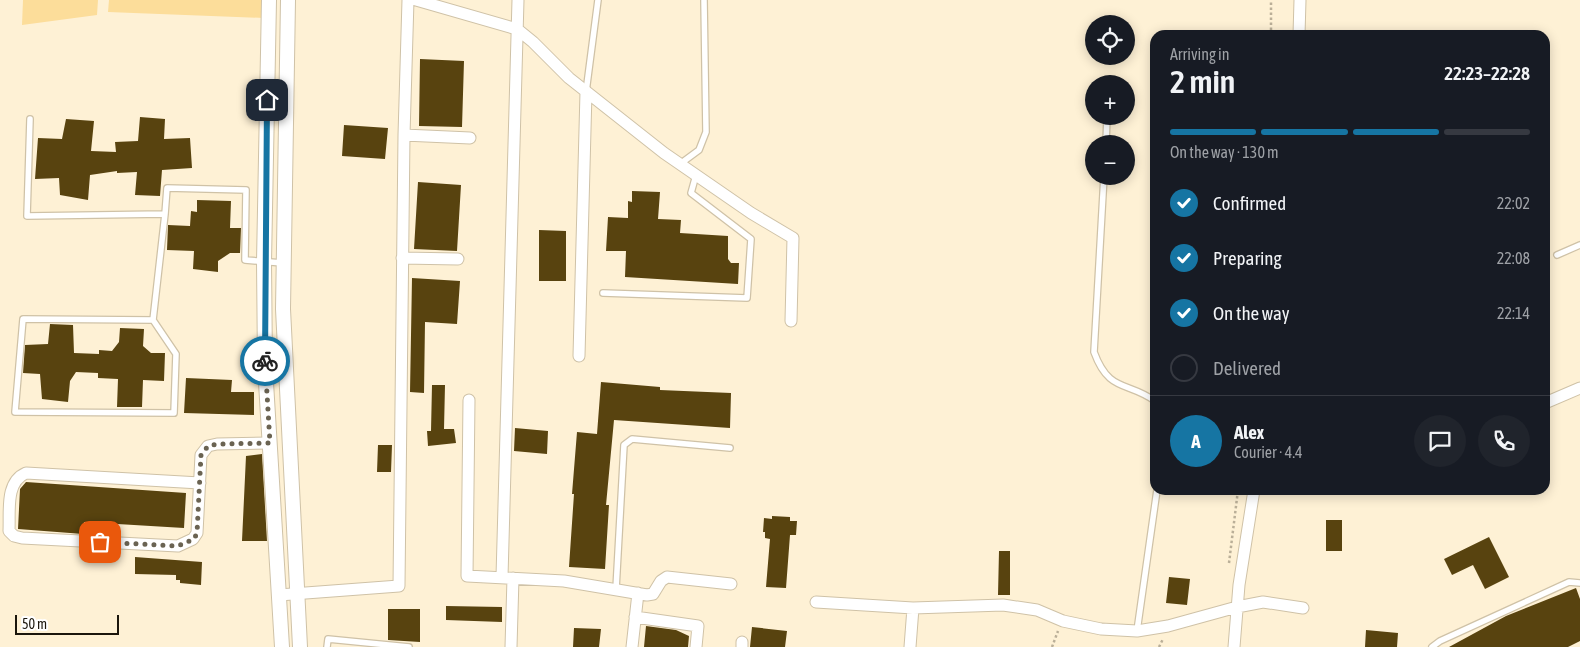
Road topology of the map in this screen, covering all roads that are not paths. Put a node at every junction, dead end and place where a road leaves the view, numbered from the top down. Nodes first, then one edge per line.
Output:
1 (269, 0) edge
2 (288, 0) edge
3 (408, 0) edge
4 (416, 0) edge
5 (518, 0) edge
6 (598, 0) edge
7 (704, 0) edge
8 (1300, 0) edge
9 (517, 29) junction
10 (1299, 30) edge
11 (586, 92) junction
12 (30, 119) dead end
13 (404, 135) junction
14 (470, 138) dead end
15 (680, 164) junction
16 (696, 175) junction
17 (1103, 185) edge
18 (165, 214) junction
19 (1580, 245) edge
20 (1557, 255) dead end
21 (402, 258) junction
22 (458, 259) dead end
23 (264, 262) junction
24 (283, 262) junction
25 (603, 293) dead end
26 (153, 320) junction
27 (791, 321) dead end
28 (579, 356) dead end
29 (1580, 388) edge
30 (1150, 399) edge
31 (469, 400) dead end
32 (1550, 400) edge
33 (270, 443) junction
34 (730, 448) dead end
35 (200, 483) junction
36 (1156, 495) edge
37 (1253, 495) edge
38 (508, 578) junction
39 (1580, 583) edge
40 (731, 584) dead end
41 (616, 589) junction
42 (638, 593) junction
43 (297, 594) junction
44 (279, 595) junction
45 (816, 602) dead end
46 (1237, 607) junction
47 (913, 608) junction
48 (1303, 608) dead end
49 (635, 617) junction
50 (1138, 630) junction
51 (282, 647) edge
52 (300, 647) edge
53 (327, 647) edge
54 (409, 647) edge
55 (511, 647) edge
56 (632, 647) edge
57 (696, 647) edge
58 (910, 647) edge
59 (1234, 647) edge
60 (1432, 647) edge

1 - 23 street
2 - 24 street
3 - 13 street
4 - 9 street
5 - 9 street
6 - 11 lane
7 - 15 lane
8 - 10 street
9 - 11 street
9 - 38 street
11 - 15 street
11 - 28 street
12 - 18 lane
13 - 14 street
13 - 21 street
15 - 16 street
16 - 25 lane
16 - 27 street
17 - 30 lane
18 - 23 lane
18 - 26 lane
19 - 20 lane
21 - 22 street
21 - 43 street
23 - 24 lane
23 - 33 street
24 - 43 street
26 - 26 lane
29 - 32 street
31 - 38 street
33 - 35 street
33 - 44 street
34 - 41 lane
35 - 35 street
36 - 50 lane
37 - 46 street
38 - 41 street
38 - 55 street
39 - 60 lane
40 - 42 street
41 - 42 street
42 - 49 street
43 - 44 street
43 - 52 street
44 - 51 street
45 - 47 street
46 - 48 street
46 - 50 street
46 - 59 street
47 - 50 street
47 - 58 street
49 - 56 street
49 - 57 street
53 - 54 lane

